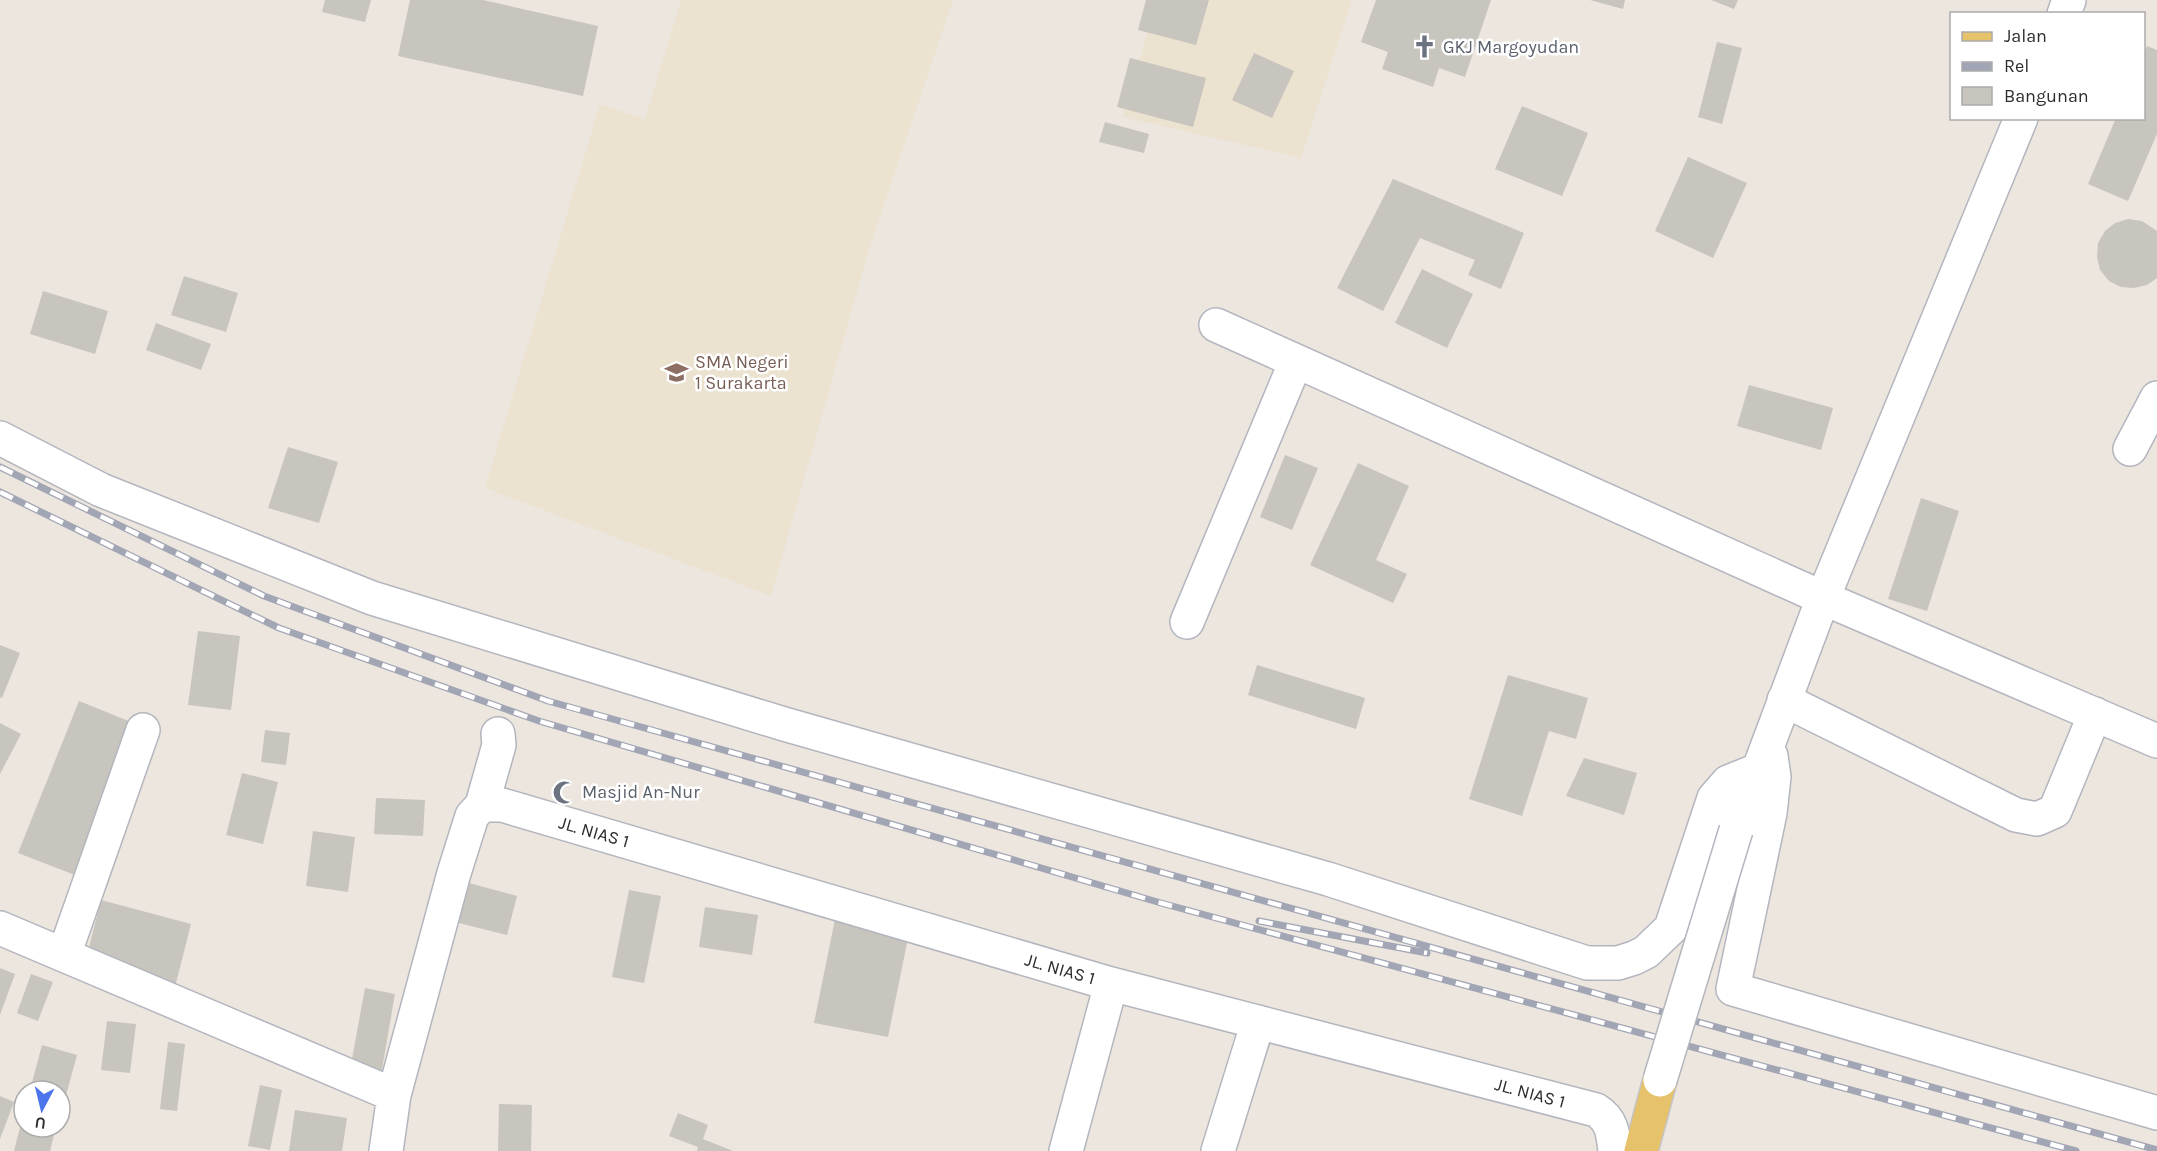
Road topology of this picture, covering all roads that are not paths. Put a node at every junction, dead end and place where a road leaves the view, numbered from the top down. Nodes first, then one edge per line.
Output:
1 (2020, 120) edge
2 (1216, 325) dead end
3 (1296, 361) junction
4 (2157, 398) edge
5 (0, 438) edge
6 (2130, 449) dead end
7 (1823, 598) junction
8 (1187, 622) dead end
9 (1784, 700) junction
10 (2095, 714) junction
11 (143, 730) dead end
12 (498, 734) dead end
13 (2157, 741) edge
14 (1762, 758) junction
15 (482, 805) junction
16 (0, 928) edge
17 (64, 955) junction
18 (1111, 984) junction
19 (1258, 1022) junction
20 (1660, 1080) joint
21 (394, 1095) junction
22 (2157, 1113) edge
23 (386, 1151) edge
24 (1066, 1151) edge
25 (1218, 1151) edge
26 (1615, 1151) edge
27 (1641, 1151) edge

1 - 7 street
2 - 3 street
3 - 7 street
3 - 8 street
4 - 6 street
5 - 14 street
7 - 9 street
7 - 10 street
9 - 10 street
9 - 14 street
10 - 13 street
11 - 17 street
12 - 15 street
14 - 20 street, bridge
14 - 22 street
15 - 18 street, JL. NIAS 1
15 - 21 street
16 - 17 street
17 - 21 street
18 - 19 street, JL. NIAS 1
18 - 24 street
19 - 25 street
19 - 26 street, JL. NIAS 1
20 - 27 main road
21 - 23 street

